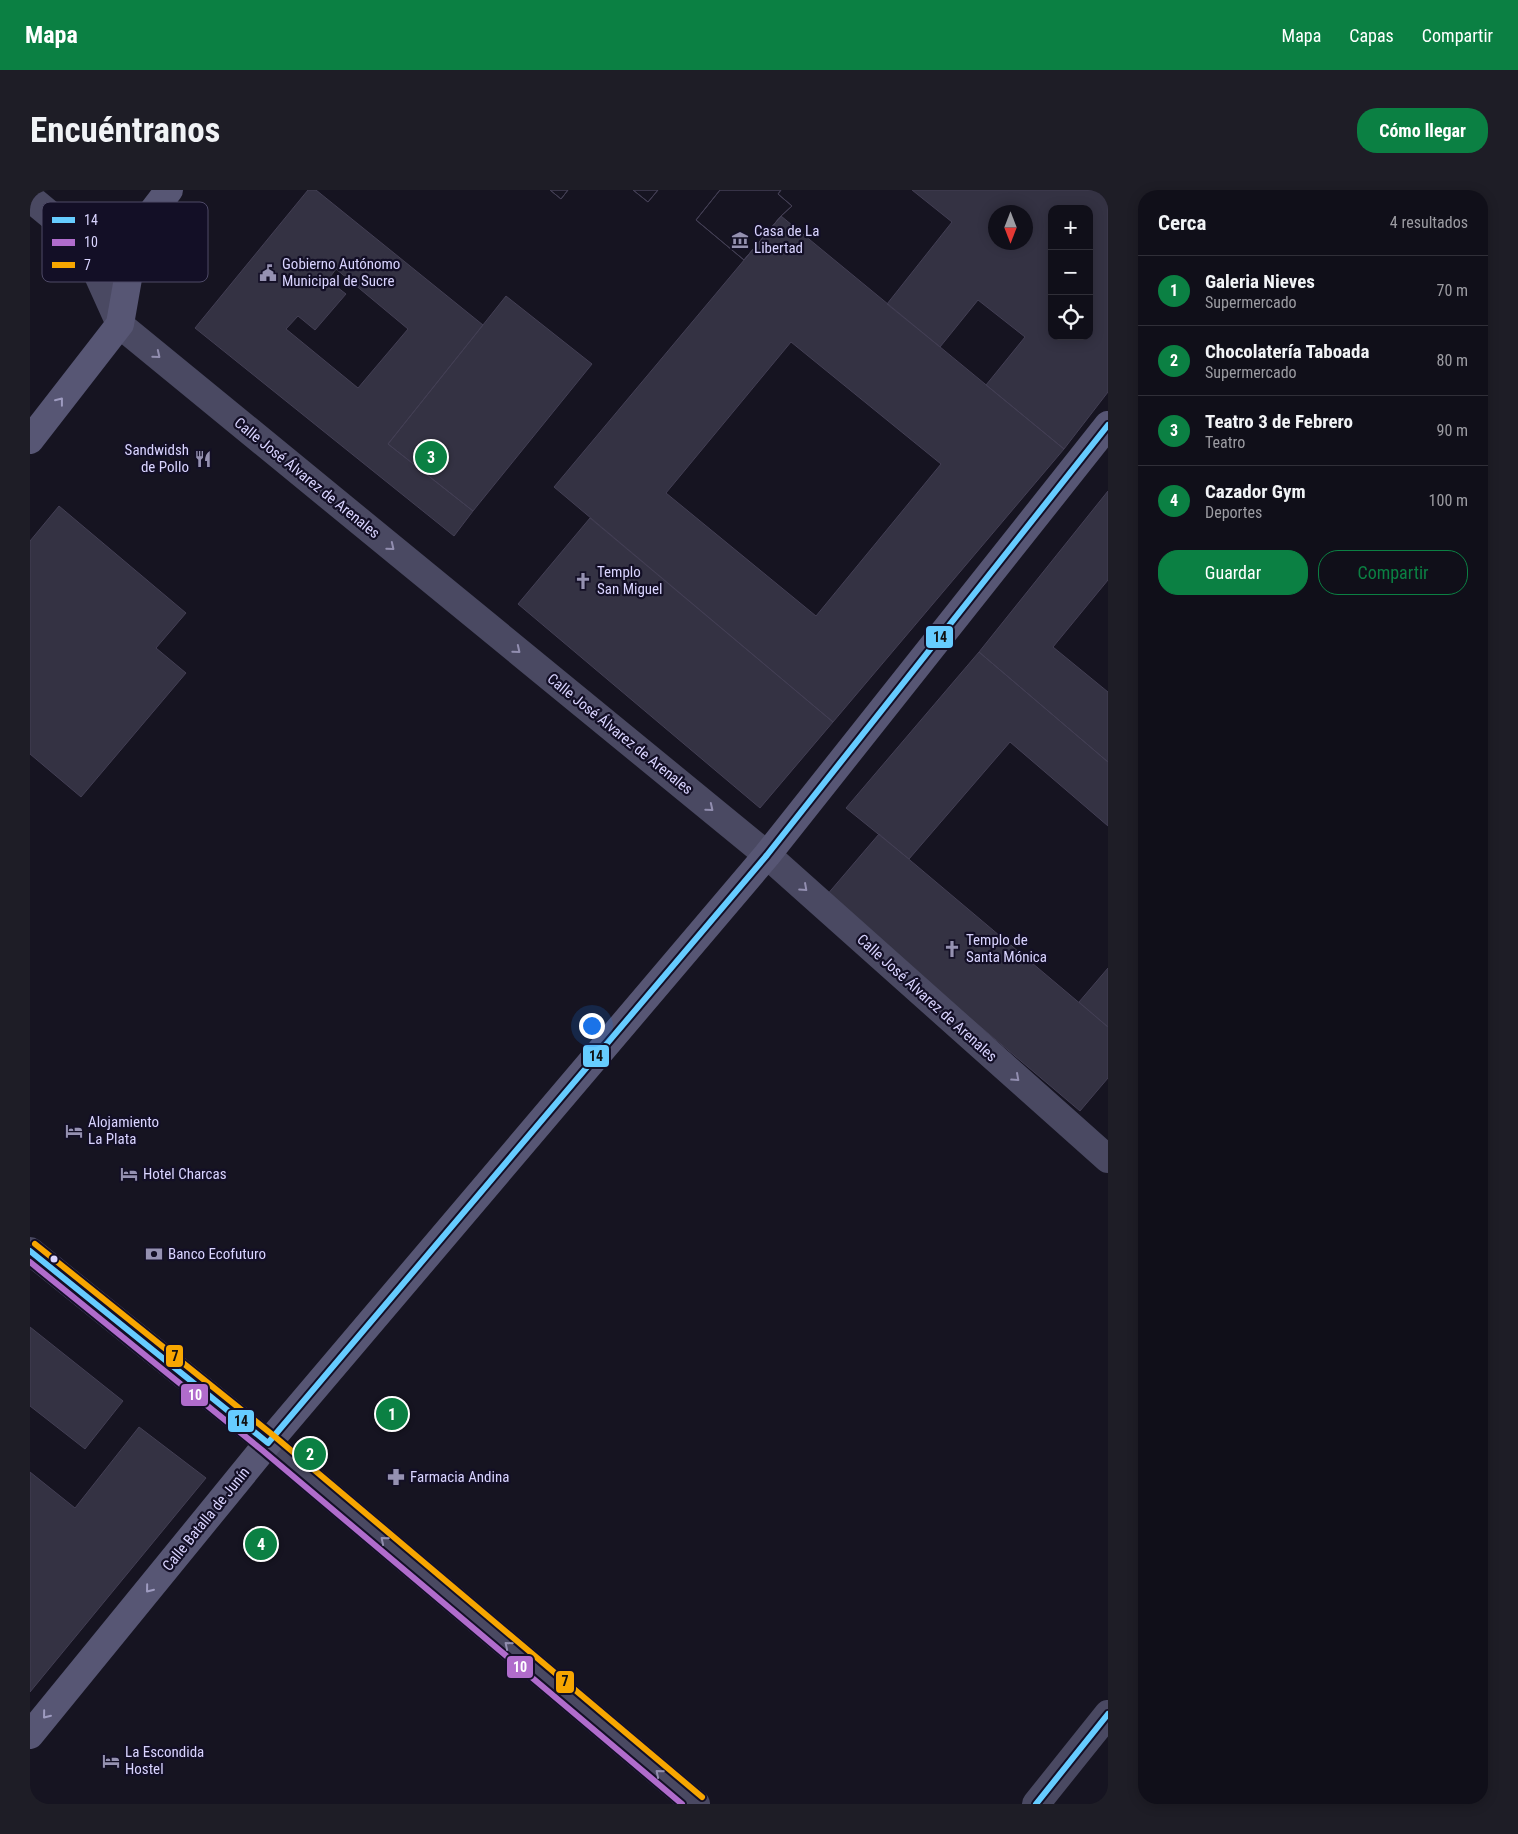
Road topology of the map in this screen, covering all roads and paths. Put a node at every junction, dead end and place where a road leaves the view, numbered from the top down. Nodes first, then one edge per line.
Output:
1 (169, 190) edge
2 (30, 198) edge
3 (160, 202) edge
4 (42, 208) edge
5 (101, 282) edge
6 (127, 282) edge
7 (120, 324) junction
8 (1108, 424) edge
9 (30, 440) edge
10 (767, 855) junction
11 (1108, 1160) edge
12 (30, 1251) edge
13 (268, 1442) junction
14 (1108, 1714) edge
15 (30, 1735) edge
16 (696, 1804) edge
17 (1036, 1804) edge

1 - 3 main road
2 - 4 street
5 - 7 street
6 - 7 main road
9 -> 7 main road
7 -> 10 street, Calle José Álvarez de Arenales
8 - 10 main road, Calle Batalla de Junín
10 -> 11 street, Calle José Álvarez de Arenales
10 - 13 main road, Calle Batalla de Junín
12 - 13 street
13 -> 15 main road, Calle Batalla de Junín
16 -> 13 street
14 - 17 street

